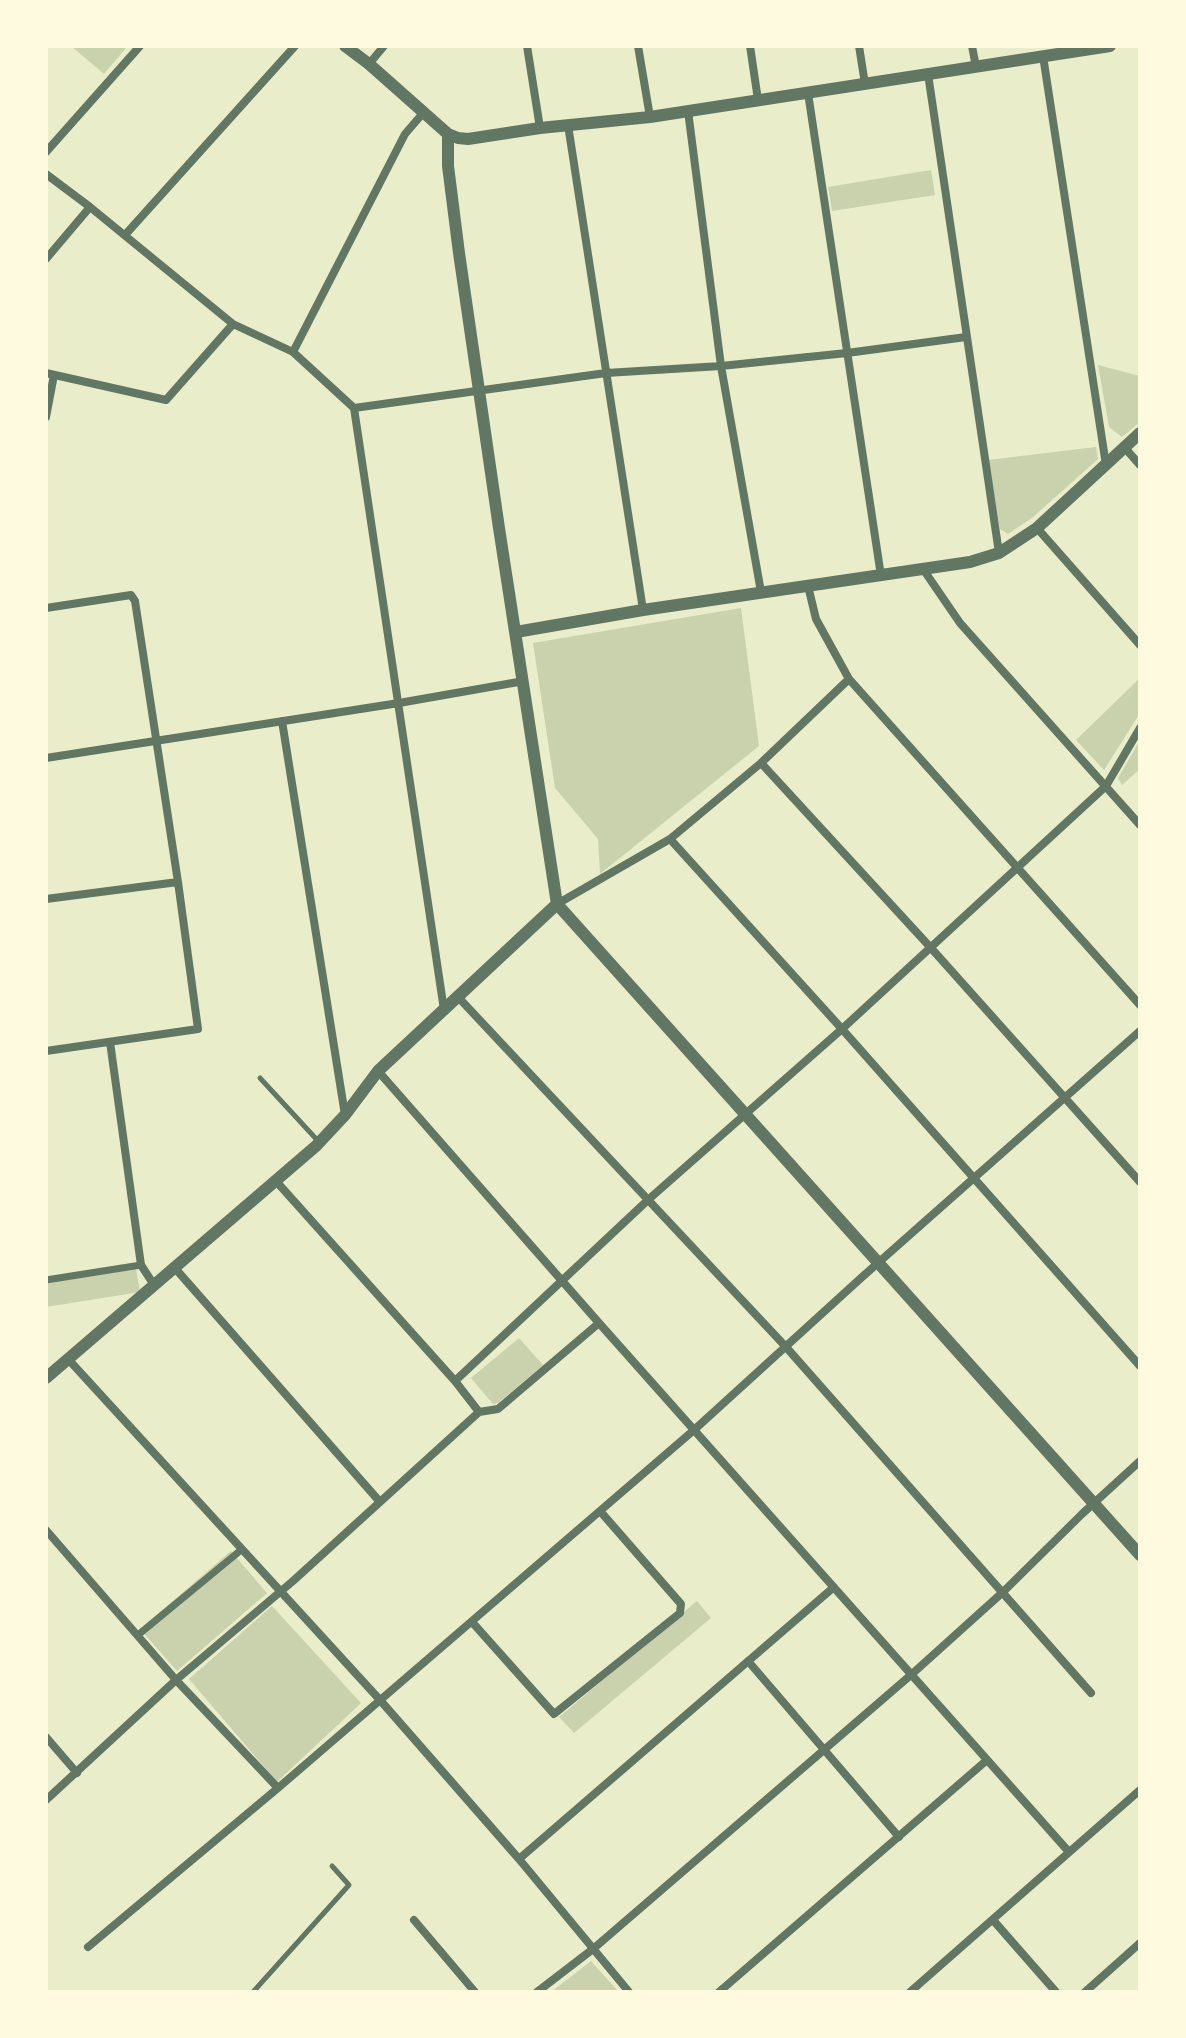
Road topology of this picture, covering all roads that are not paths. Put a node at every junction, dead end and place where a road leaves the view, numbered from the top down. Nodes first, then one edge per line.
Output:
1 (140, 46) edge
2 (295, 46) edge
3 (345, 46) edge
4 (384, 46) edge
5 (527, 46) edge
6 (638, 46) edge
7 (750, 46) edge
8 (859, 46) edge
9 (972, 46) edge
10 (1110, 46) edge
11 (1082, 48) edge
12 (1043, 56) junction
13 (369, 64) junction
14 (976, 67) junction
15 (928, 74) junction
16 (865, 84) junction
17 (808, 93) junction
18 (758, 100) junction
19 (688, 111) junction
20 (424, 112) junction
21 (650, 117) junction
22 (568, 125) junction
23 (540, 128) junction
24 (448, 134) junction
25 (46, 152) edge
26 (46, 174) edge
27 (90, 207) junction
28 (125, 235) junction
29 (46, 259) edge
30 (233, 324) junction
31 (966, 337) junction
32 (293, 352) junction
33 (847, 353) junction
34 (721, 366) junction
35 (606, 373) junction
36 (50, 374) edge
37 (480, 391) junction
38 (354, 408) junction
39 (46, 417) edge
40 (1140, 433) edge
41 (1124, 447) junction
42 (1106, 465) junction
43 (1140, 465) edge
44 (1037, 528) junction
45 (999, 553) junction
46 (923, 569) junction
47 (881, 576) junction
48 (808, 586) junction
49 (761, 592) junction
50 (46, 608) edge
51 (643, 610) junction
52 (516, 632) junction
53 (1140, 645) edge
54 (849, 679) junction
55 (524, 681) junction
56 (399, 703) junction
57 (282, 721) junction
58 (1140, 728) edge
59 (156, 741) junction
60 (46, 758) edge
61 (761, 763) junction
62 (1106, 786) junction
63 (1140, 825) edge
64 (670, 839) junction
65 (1017, 867) junction
66 (178, 882) junction
67 (46, 899) edge
68 (557, 904) junction
69 (931, 948) junction
70 (458, 997) junction
71 (1140, 1005) edge
72 (444, 1010) junction
73 (842, 1029) junction
74 (1140, 1031) edge
75 (110, 1042) junction
76 (46, 1051) edge
77 (378, 1071) junction
78 (260, 1078) dead end
79 (1065, 1097) junction
80 (745, 1114) junction
81 (345, 1115) junction
82 (320, 1142) junction
83 (974, 1179) junction
84 (275, 1180) junction
85 (1140, 1182) edge
86 (649, 1199) junction
87 (878, 1263) junction
88 (141, 1265) junction
89 (174, 1267) junction
90 (46, 1280) edge
91 (561, 1280) junction
92 (154, 1285) junction
93 (599, 1323) junction
94 (786, 1347) junction
95 (68, 1359) junction
96 (1140, 1366) edge
97 (46, 1378) edge
98 (455, 1381) junction
99 (479, 1412) junction
100 (694, 1430) junction
101 (1140, 1461) edge
102 (380, 1502) junction
103 (1093, 1504) junction
104 (600, 1511) junction
105 (46, 1530) edge
106 (241, 1550) junction
107 (1140, 1555) edge
108 (834, 1587) junction
109 (280, 1592) junction
110 (1003, 1592) junction
111 (472, 1622) junction
112 (138, 1635) junction
113 (748, 1661) junction
114 (912, 1674) junction
115 (176, 1680) junction
116 (1091, 1693) dead end
117 (380, 1700) junction
118 (46, 1737) edge
119 (824, 1750) junction
120 (987, 1760) junction
121 (77, 1773) junction
122 (278, 1788) junction
123 (1140, 1790) edge
124 (46, 1800) edge
125 (899, 1837) junction
126 (1069, 1852) junction
127 (519, 1859) junction
128 (332, 1866) dead end
129 (414, 1920) dead end
130 (993, 1920) junction
131 (1140, 1943) edge
132 (88, 1947) dead end
133 (593, 1949) junction
134 (253, 1992) edge
135 (475, 1992) edge
136 (537, 1992) edge
137 (629, 1992) edge
138 (719, 1992) edge
139 (910, 1992) edge
140 (1056, 1992) edge
141 (1085, 1992) edge

1 - 25 street
2 - 28 street
3 - 13 street
4 - 13 street
5 - 23 street
6 - 21 street
7 - 18 street
8 - 16 street
9 - 14 street
10 - 11 street
11 - 12 street
12 - 14 street
12 - 42 street
13 - 20 street
14 - 15 street
15 - 16 street
15 - 31 street
16 - 17 street
17 - 18 street
17 - 33 street
18 - 19 street
19 - 21 street
19 - 34 street
20 - 24 street
20 - 32 street
21 - 22 street
22 - 23 street
22 - 35 street
23 - 24 street
24 - 37 street
26 - 27 street
27 - 28 street
27 - 29 street
28 - 30 street
30 - 32 street
30 - 36 street
31 - 33 street
31 - 45 street
32 - 38 street
33 - 34 street
33 - 47 street
34 - 35 street
34 - 49 street
35 - 37 street
35 - 51 street
36 - 39 street
37 - 38 street
37 - 52 street
38 - 56 street
40 - 41 street
41 - 42 street
41 - 43 street
42 - 44 street
44 - 45 street
44 - 53 street
45 - 46 street
46 - 47 street
46 - 62 street
47 - 48 street
48 - 49 street
48 - 54 street
49 - 51 street
50 - 59 street
51 - 52 street
52 - 55 street
54 - 61 street
54 - 65 street
55 - 56 street
55 - 68 street
56 - 57 street
56 - 72 street
57 - 59 street
57 - 81 street
58 - 62 street
59 - 60 street
59 - 66 street
61 - 64 street
61 - 69 street
62 - 63 street
62 - 65 street
64 - 68 street
64 - 73 street
65 - 69 street
65 - 71 street
66 - 67 street
66 - 75 street
68 - 70 street
68 - 80 street
69 - 73 street
69 - 79 street
70 - 72 street
70 - 86 street
72 - 77 street
73 - 80 street
73 - 83 street
74 - 79 street
75 - 76 street
75 - 88 street
77 - 81 street
77 - 91 street
78 - 82 lane
79 - 83 street
79 - 85 street
80 - 86 street
80 - 87 street
81 - 82 street
82 - 84 street
83 - 87 street
83 - 96 street
84 - 89 street
84 - 98 street
86 - 91 street
86 - 94 street
87 - 94 street
87 - 103 street
88 - 90 street
88 - 92 street
89 - 92 street
89 - 102 street
91 - 93 street
91 - 98 street
92 - 95 street
93 - 99 street
93 - 100 street
94 - 100 street
94 - 110 street
95 - 97 street
95 - 106 street
98 - 99 street
99 - 102 street
100 - 104 street
100 - 108 street
101 - 103 street
102 - 109 street
103 - 107 street
103 - 110 street
104 - 111 street
104 - 111 street
105 - 112 street
106 - 109 street
106 - 112 street
108 - 113 street
108 - 114 street
109 - 115 street
109 - 117 street
110 - 114 street
110 - 116 street
111 - 117 street
112 - 115 street
113 - 119 street
113 - 127 street
114 - 119 street
114 - 120 street
115 - 121 street
115 - 122 street
117 - 122 street
117 - 127 street
118 - 121 street
119 - 125 street
119 - 133 street
120 - 125 street
120 - 126 street
121 - 124 street
122 - 132 street
123 - 126 street
125 - 138 street
126 - 130 street
127 - 133 street
128 - 134 lane
129 - 135 street
130 - 139 street
130 - 140 street
131 - 141 street
133 - 136 street
133 - 137 street

